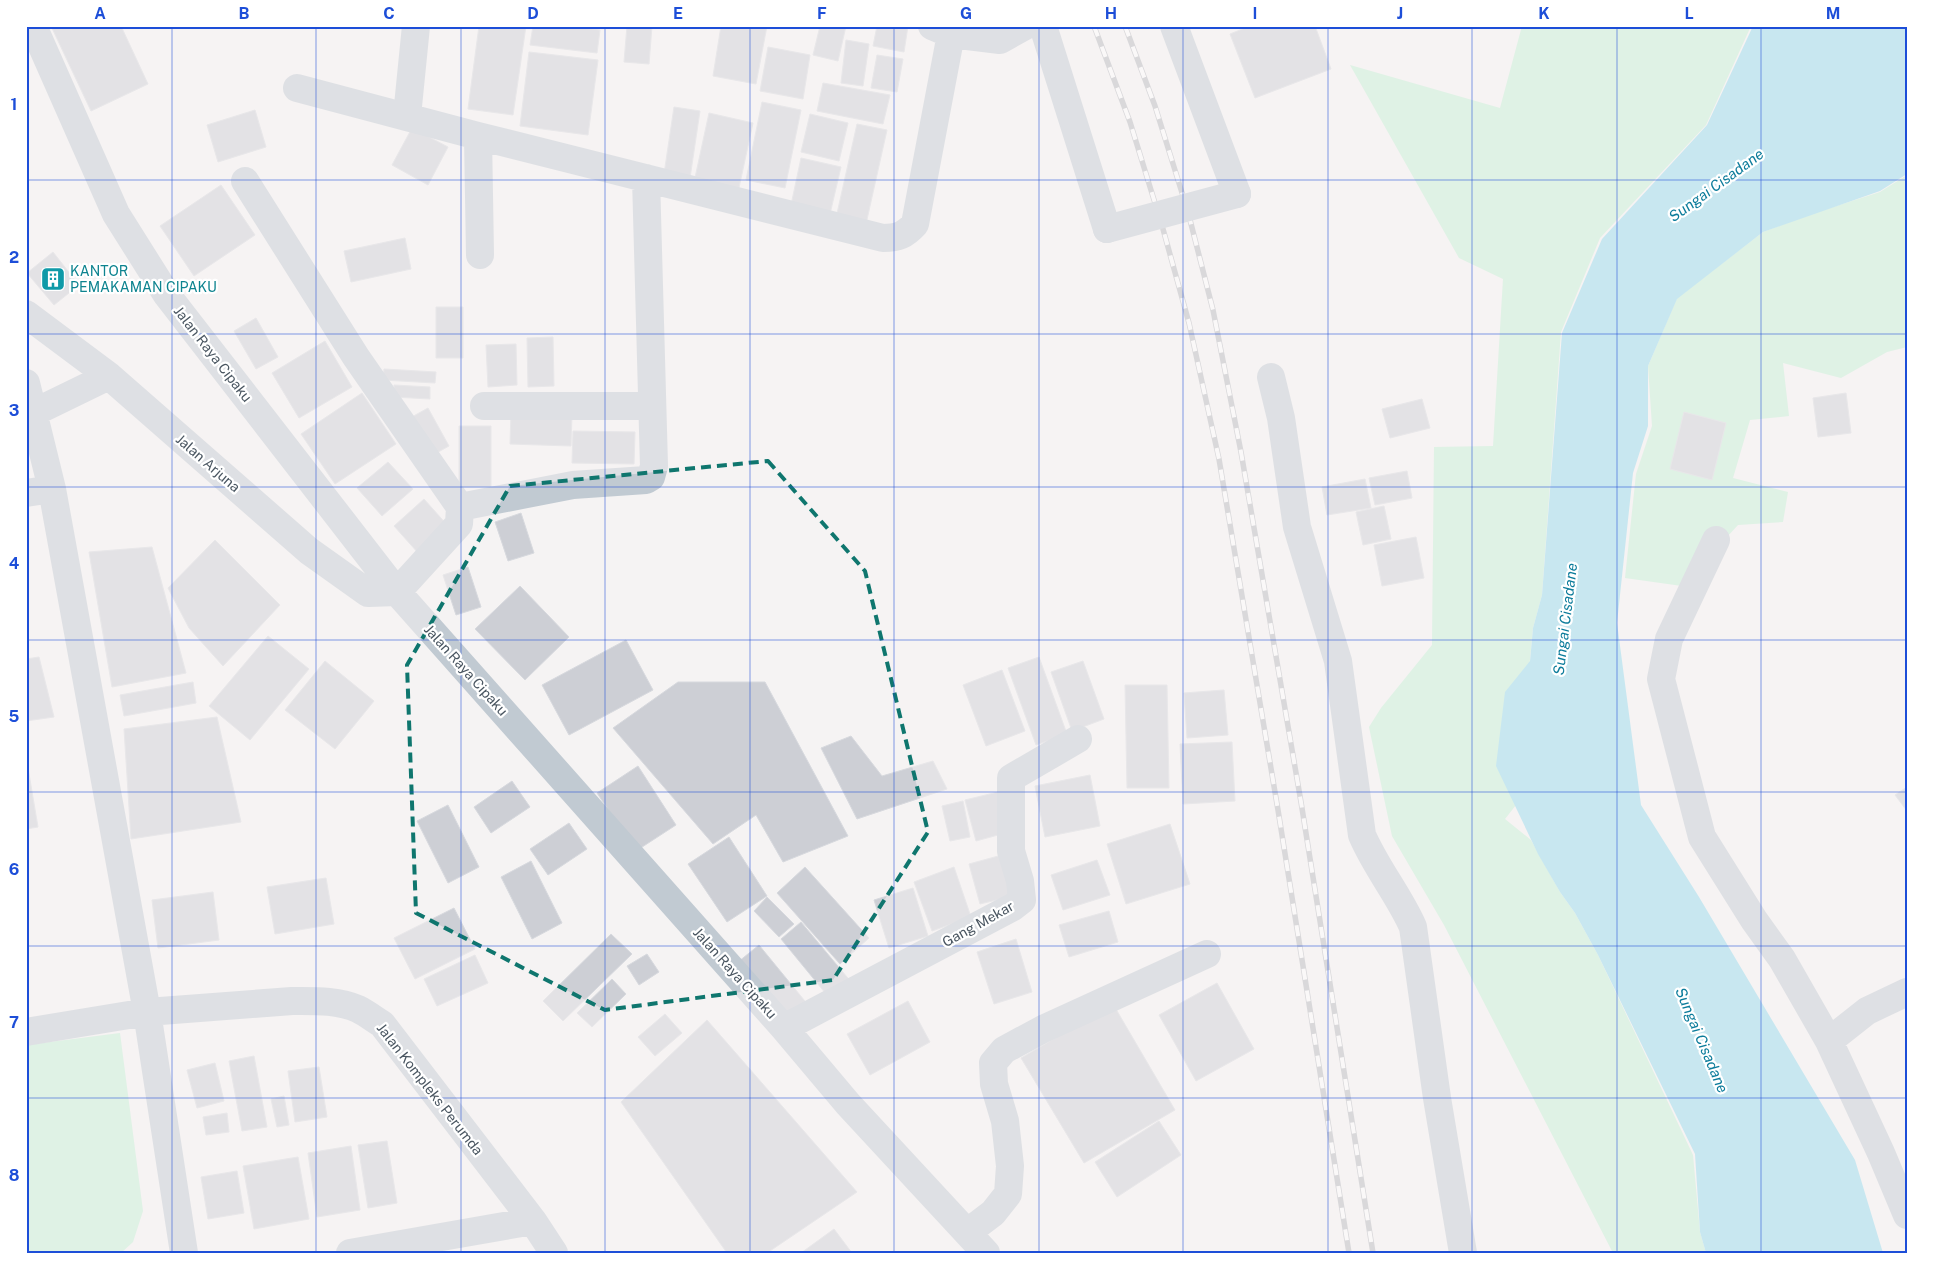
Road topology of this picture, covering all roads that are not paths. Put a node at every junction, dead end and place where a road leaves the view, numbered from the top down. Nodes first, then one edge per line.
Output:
1 (34, 26) edge
2 (416, 26) edge
3 (1026, 26) edge
4 (1043, 26) edge
5 (1174, 26) edge
6 (942, 30) edge
7 (297, 88) dead end
8 (407, 116) junction
9 (478, 136) junction
10 (646, 178) junction
11 (245, 181) dead end
12 (480, 255) dead end
13 (26, 314) edge
14 (109, 376) junction
15 (1271, 377) dead end
16 (26, 383) edge
17 (484, 406) dead end
18 (651, 406) junction
19 (33, 413) junction
20 (39, 491) edge
21 (460, 508) junction
22 (1716, 540) dead end
23 (397, 592) junction
24 (1078, 739) dead end
25 (1206, 954) dead end
26 (1907, 992) edge
27 (147, 1012) junction
28 (784, 1028) junction
29 (26, 1032) edge
30 (1829, 1041) junction
31 (1907, 1215) edge
32 (533, 1221) junction
33 (968, 1232) junction
34 (184, 1253) edge
35 (350, 1253) edge
36 (554, 1253) edge
37 (986, 1253) edge
38 (1462, 1253) edge

1 - 23 street, Jalan Raya Cipaku
2 - 8 street
3 - 6 street
4 - 5 street, bridge
6 - 10 street
7 - 8 street
8 - 9 street
9 - 10 street
9 - 12 street
10 - 18 street
11 - 21 street
13 - 14 street, Jalan Arjuna
14 - 19 street
14 - 23 street, Jalan Arjuna
15 - 38 street
16 - 19 street
17 - 18 street
18 - 21 street
19 - 20 street
20 - 27 street
21 - 23 street
22 - 30 street
23 - 28 street, Jalan Raya Cipaku
24 - 28 street, Gang Mekar
25 - 33 street
26 - 30 street
27 - 29 street, Jalan Kompleks Perumda
27 - 32 street, Jalan Kompleks Perumda
27 - 34 street
28 - 33 street, Jalan Raya Cipaku
30 - 31 street
32 - 35 street
32 - 36 street, Jalan Kompleks Perumda
33 - 37 street, Jalan Raya Cipaku

